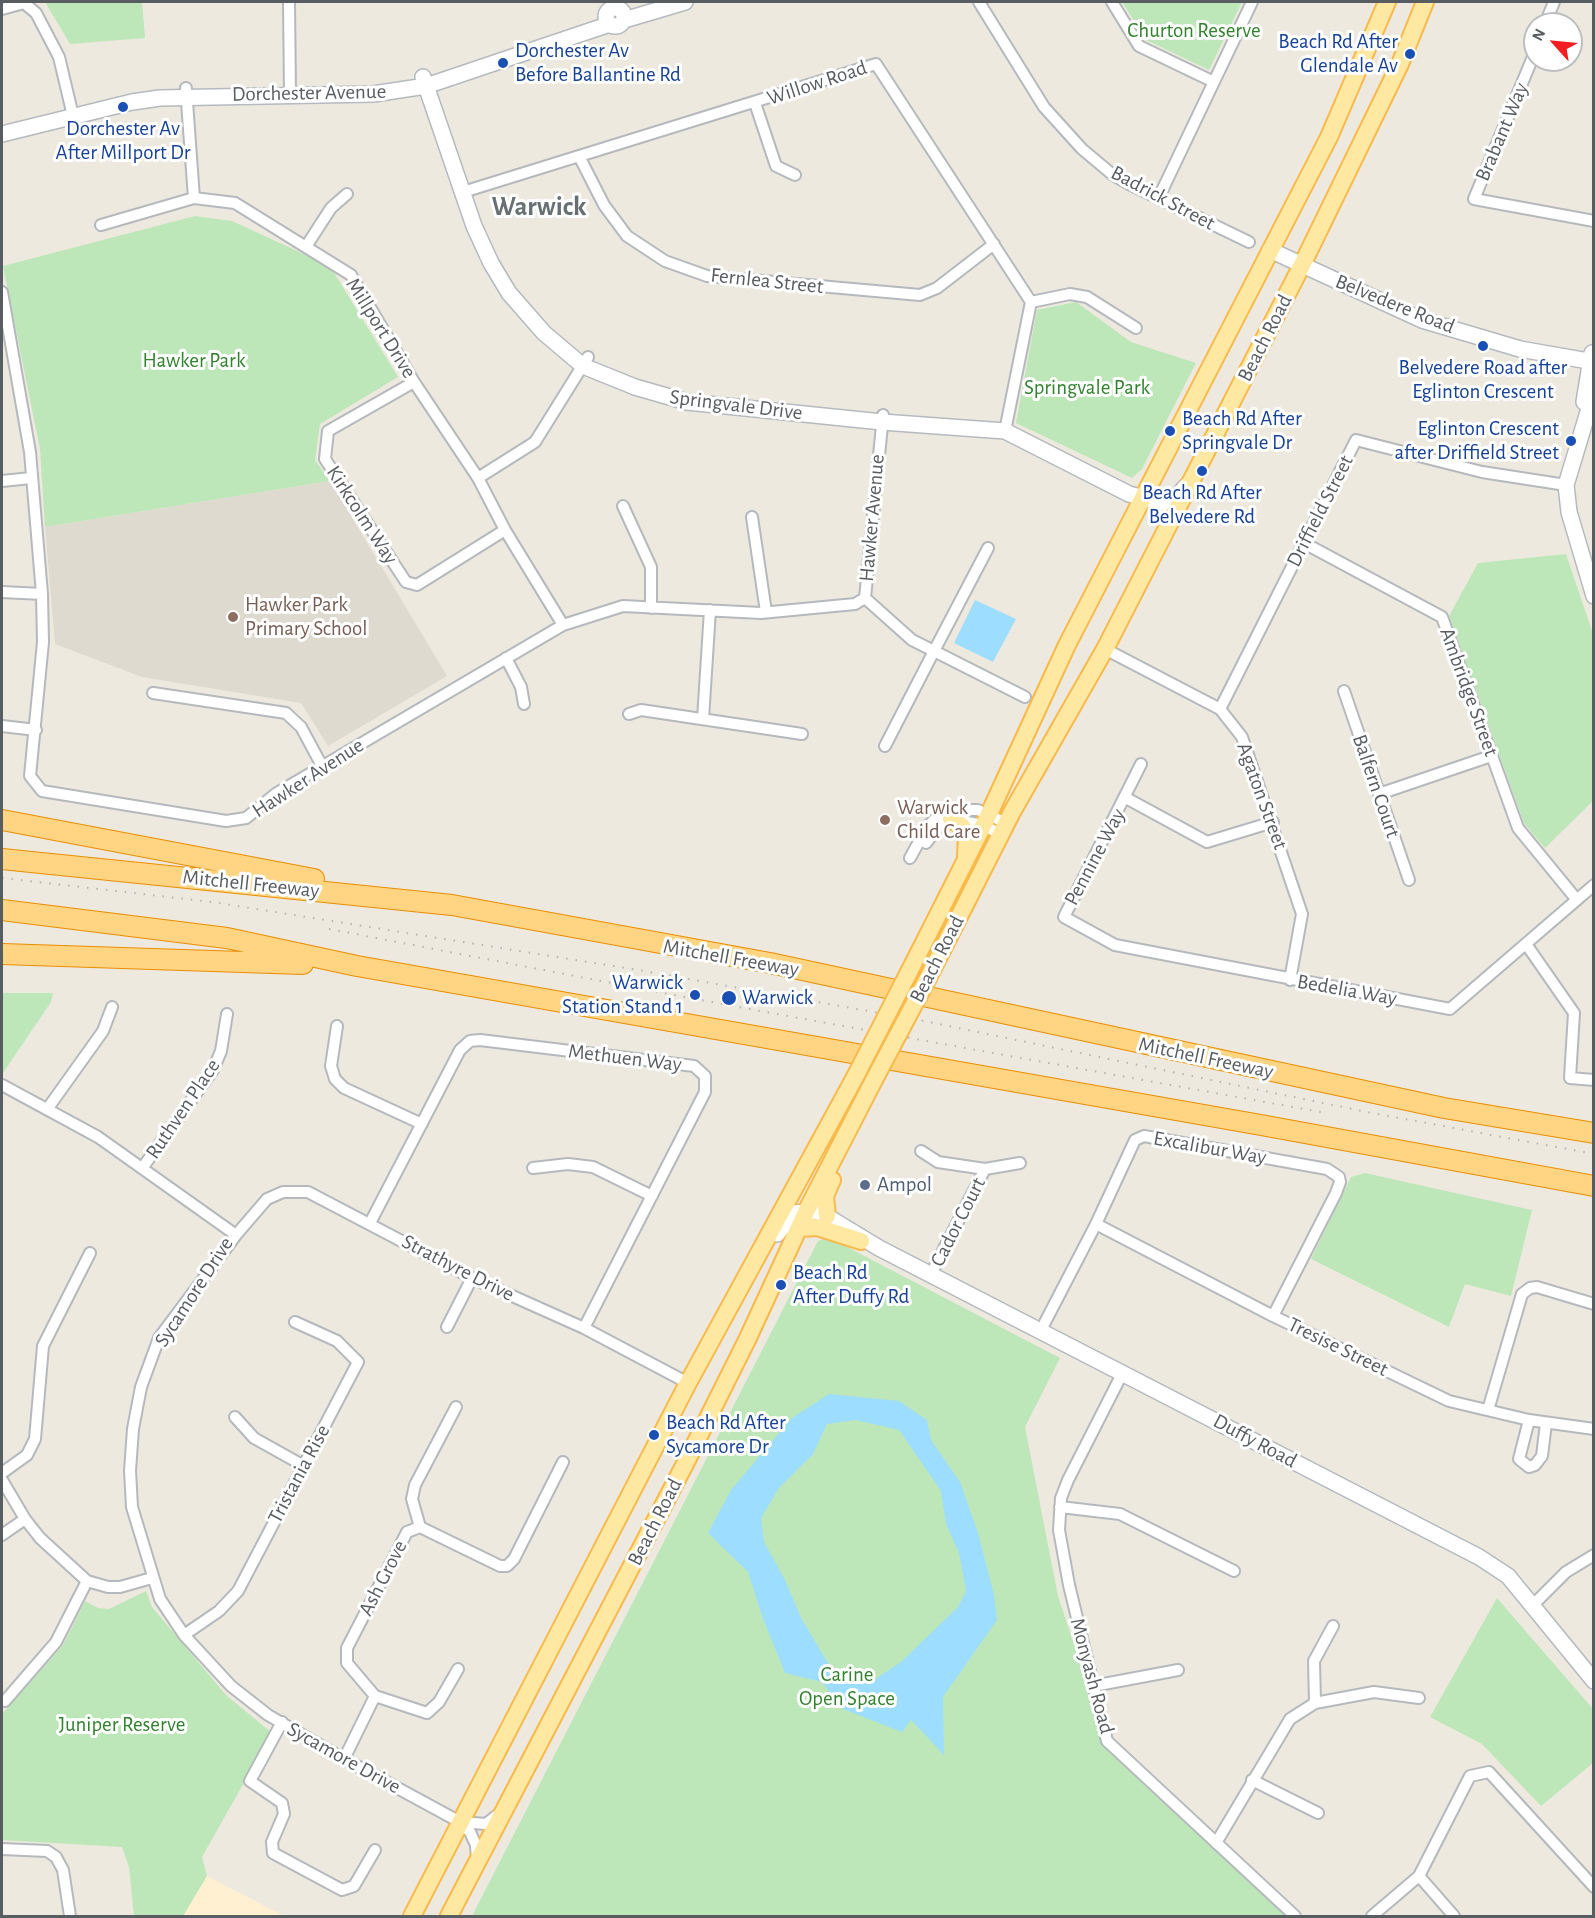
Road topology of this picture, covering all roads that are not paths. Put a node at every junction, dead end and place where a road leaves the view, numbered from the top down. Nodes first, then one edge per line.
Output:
1 (289, 2) edge
2 (656, 2) edge
3 (686, 2) edge
4 (979, 2) edge
5 (1112, 2) edge
6 (1252, 2) edge
7 (1387, 2) edge
8 (1425, 2) edge
9 (2, 9) edge
10 (614, 11) edge
11 (1527, 72) edge
12 (428, 80) junction
13 (1214, 82) junction
14 (290, 90) junction
15 (186, 92) junction
16 (755, 103) junction
17 (72, 112) junction
18 (2, 126) edge
19 (2, 135) edge
20 (579, 156) junction
21 (795, 175) dead end
22 (466, 191) junction
23 (347, 194) dead end
24 (1159, 197) junction
25 (194, 198) junction
26 (1593, 221) edge
27 (101, 225) dead end
28 (1249, 242) dead end
29 (993, 244) junction
30 (307, 245) junction
31 (1272, 246) junction
32 (1304, 261) junction
33 (2, 292) edge
34 (1031, 302) junction
35 (1136, 328) dead end
36 (1592, 357) edge
37 (585, 362) junction
38 (7, 366) edge
39 (414, 382) junction
40 (1593, 392) edge
41 (1584, 417) junction
42 (882, 419) junction
43 (1005, 427) junction
44 (1194, 474) junction
45 (31, 478) junction
46 (478, 478) junction
47 (2, 481) edge
48 (1566, 485) junction
49 (1144, 497) junction
50 (623, 506) dead end
51 (752, 517) dead end
52 (505, 530) junction
53 (1159, 542) junction
54 (1304, 543) junction
55 (988, 548) dead end
56 (2, 592) edge
57 (42, 594) junction
58 (1593, 596) edge
59 (865, 598) junction
60 (651, 608) junction
61 (710, 610) junction
62 (766, 612) junction
63 (563, 625) junction
64 (1105, 649) junction
65 (934, 651) junction
66 (506, 658) junction
67 (1344, 691) dead end
68 (153, 693) dead end
69 (1025, 697) dead end
70 (524, 704) dead end
71 (1220, 709) junction
72 (629, 714) dead end
73 (703, 719) junction
74 (2, 726) edge
75 (36, 729) junction
76 (802, 734) dead end
77 (885, 746) dead end
78 (1491, 756) junction
79 (1141, 764) dead end
80 (322, 766) junction
81 (1379, 794) junction
82 (1126, 798) junction
83 (951, 819) junction
84 (2, 820) edge
85 (986, 820) junction
86 (1273, 822) junction
87 (1003, 829) junction
88 (926, 843) dead end
89 (910, 858) dead end
90 (2, 859) edge
91 (965, 863) junction
92 (1409, 880) dead end
93 (1593, 885) edge
94 (1577, 900) junction
95 (452, 905) junction
96 (2, 910) edge
97 (1064, 917) joint
98 (1526, 944) junction
99 (2, 954) edge
100 (357, 966) junction
101 (1290, 980) junction
102 (112, 1007) dead end
103 (227, 1014) dead end
104 (337, 1026) dead end
105 (1593, 1080) edge
106 (2, 1084) edge
107 (48, 1108) junction
108 (858, 1112) junction
109 (422, 1124) junction
110 (1593, 1133) edge
111 (921, 1151) dead end
112 (1020, 1163) dead end
113 (807, 1166) junction
114 (143, 1167) junction
115 (533, 1168) dead end
116 (985, 1168) junction
117 (1593, 1186) edge
118 (652, 1196) junction
119 (807, 1210) junction
120 (827, 1216) junction
121 (370, 1223) junction
122 (1096, 1224) junction
123 (799, 1228) junction
124 (236, 1235) junction
125 (861, 1241) junction
126 (879, 1248) junction
127 (90, 1253) dead end
128 (931, 1275) junction
129 (472, 1278) junction
130 (735, 1298) junction
131 (1593, 1304) edge
132 (1273, 1316) junction
133 (295, 1323) dead end
134 (447, 1326) dead end
135 (585, 1328) junction
136 (1041, 1330) junction
137 (1123, 1372) junction
138 (688, 1383) junction
139 (456, 1407) dead end
140 (1488, 1410) junction
141 (235, 1417) dead end
142 (1529, 1420) junction
143 (1546, 1423) junction
144 (1593, 1429) edge
145 (563, 1462) dead end
146 (304, 1466) junction
147 (2, 1473) edge
148 (2, 1480) edge
149 (1060, 1508) junction
150 (25, 1519) junction
151 (420, 1527) junction
152 (2, 1535) edge
153 (1593, 1556) edge
154 (1234, 1571) dead end
155 (152, 1578) junction
156 (87, 1581) junction
157 (1532, 1606) junction
158 (1333, 1626) dead end
159 (184, 1635) junction
160 (458, 1669) dead end
161 (1178, 1670) dead end
162 (1593, 1681) edge
163 (1093, 1686) junction
164 (375, 1696) junction
165 (1419, 1698) dead end
166 (5, 1701) dead end
167 (1315, 1703) junction
168 (282, 1722) junction
169 (344, 1759) junction
170 (1252, 1780) junction
171 (509, 1803) junction
172 (1318, 1813) dead end
173 (460, 1821) junction
174 (1216, 1844) junction
175 (2, 1849) edge
176 (375, 1850) dead end
177 (477, 1865) junction
178 (1419, 1876) junction
179 (1593, 1887) edge
180 (464, 1888) junction
181 (70, 1917) edge
182 (412, 1917) edge
183 (449, 1917) edge
184 (462, 1917) edge
185 (1295, 1917) edge
186 (1372, 1917) edge
187 (1454, 1917) edge

1 - 14 street
2 - 10 main road, Dorchester Avenue
3 - 10 main road, Dorchester Avenue
4 - 24 street, Badrick Street
5 - 13 street
6 - 13 street
7 - 31 main road, Beach Road
8 - 32 main road, Beach Road
9 - 17 street
10 - 12 main road, Dorchester Avenue
11 - 26 street, Brabant Way
12 - 14 main road, Dorchester Avenue
12 - 22 main road, Springvale Drive
13 - 24 street
14 - 15 main road, Dorchester Avenue
15 - 17 main road, Dorchester Avenue
15 - 25 street
16 - 20 street, Willow Road
16 - 21 street
16 - 29 street, Willow Road
17 - 18 main road, Dorchester Avenue
17 - 19 main road, Dorchester Avenue
20 - 22 street, Willow Road
20 - 29 street, Fernlea Street
22 - 37 main road, Springvale Drive
23 - 30 street
24 - 28 street, Badrick Street
25 - 27 street
25 - 30 street, Millport Drive
29 - 34 street, Willow Road
30 - 39 street, Millport Drive
31 - 32 main road, Belvedere Road
31 - 49 main road, Beach Road
32 - 36 main road, Belvedere Road
32 - 44 main road, Beach Road
33 - 38 street, Hawker Avenue
34 - 35 street
34 - 43 street
36 - 41 main road
37 - 42 main road, Springvale Drive
37 - 46 street
38 - 45 street, Hawker Avenue
39 - 46 street, Millport Drive
39 - 52 street, Kirkcolm Way
40 - 41 main road
41 - 48 main road
42 - 43 main road, Springvale Drive
42 - 59 street, Hawker Avenue
43 - 49 main road, Springvale Drive
44 - 49 main road, Springvale Drive
44 - 53 main road, Beach Road
45 - 47 street
45 - 57 street, Hawker Avenue
46 - 52 street, Millport Drive
48 - 54 street, Driffield Street
48 - 58 main road
49 - 53 main road, Springvale Drive
49 - 85 main road, Beach Road
50 - 60 street
51 - 62 street
52 - 63 street, Millport Drive
53 - 64 main road, Beach Road
54 - 71 street, Driffield Street
54 - 78 street, Ambridge Street
55 - 65 street
56 - 57 street
57 - 75 street, Hawker Avenue
59 - 62 street, Hawker Avenue
59 - 65 street
60 - 61 street, Hawker Avenue
60 - 63 street, Hawker Avenue
61 - 62 street, Hawker Avenue
61 - 73 street
63 - 66 street, Hawker Avenue
64 - 71 street, Agaton Street
64 - 87 main road, Beach Road
65 - 69 street
65 - 77 street
66 - 70 street
66 - 80 street, Hawker Avenue
67 - 81 street, Balfern Court
68 - 80 street
71 - 86 street, Agaton Street
72 - 73 street
73 - 76 street
74 - 75 street
75 - 80 street, Hawker Avenue
78 - 81 street
78 - 94 street, Ambridge Street
79 - 82 street, Pennine Way
81 - 92 street, Balfern Court
82 - 86 street, Pennine Way
82 - 97 street, Pennine Way
83 - 85 street
83 - 88 street
83 - 91 main road
84 - 95 highway
85 - 87 street
85 - 89 street
85 - 91 main road, Beach Road
86 - 101 street, Agaton Street
87 - 108 main road, Beach Road, bridge
90 - 95 highway, Mitchell Freeway
91 - 113 main road, Beach Road, bridge
93 - 94 street, Bedelia Way
94 - 98 street, Bedelia Way
95 - 110 highway, Mitchell Freeway
96 - 100 highway
97 - 101 street, Bedelia Way
98 - 101 street, Bedelia Way
98 - 105 street
99 - 100 highway
100 - 117 highway
102 - 107 street
103 - 114 street, Ruthven Place
104 - 109 street
106 - 107 street, Sycamore Drive
107 - 114 street, Sycamore Drive
108 - 119 main road, Beach Road
108 - 120 main road
109 - 118 street, Methuen Way
109 - 121 street, Methuen Way
111 - 116 street, Cador Court
112 - 116 street, Cador Court
113 - 119 main road
113 - 130 main road, Beach Road
114 - 124 street, Sycamore Drive
115 - 118 street
116 - 128 street, Cador Court
118 - 135 street, Methuen Way
119 - 120 main road, Duffy Road
119 - 123 main road, Beach Road
119 - 125 main road, Duffy Road
119 - 130 main road
120 - 126 main road, Duffy Road
121 - 124 street, Strathyre Drive
121 - 129 street, Strathyre Drive
122 - 132 street, Tresise Street
122 - 132 street, Excalibur Way
122 - 136 street, Excalibur Way
123 - 125 main road
123 - 171 main road, Beach Road
124 - 155 street, Sycamore Drive
125 - 126 main road, Duffy Road
126 - 128 main road, Duffy Road
127 - 147 street
128 - 136 main road, Duffy Road
129 - 134 street
129 - 135 street, Strathyre Drive
130 - 138 main road, Beach Road
131 - 140 street
132 - 140 street, Tresise Street
133 - 146 street, Tristania Rise
135 - 138 street, Strathyre Drive
136 - 137 main road, Duffy Road
137 - 149 street, Monyash Road
137 - 157 main road, Duffy Road
138 - 173 main road, Beach Road
139 - 151 street
140 - 142 street, Tresise Street
141 - 146 street
142 - 143 street, Tresise Street
142 - 143 street
143 - 144 street, Tresise Street
145 - 151 street, Ash Grove
146 - 159 street, Tristania Rise
148 - 150 street
149 - 154 street
149 - 163 street, Monyash Road
150 - 152 street
150 - 156 street
151 - 164 street, Ash Grove
153 - 157 street
155 - 156 street
155 - 159 street, Sycamore Drive
156 - 166 street
157 - 162 main road, Duffy Road
158 - 167 street
159 - 168 street, Sycamore Drive
160 - 164 street
161 - 163 street
163 - 174 street, Monyash Road
164 - 169 street
165 - 167 street
167 - 170 street
168 - 169 street, Sycamore Drive
168 - 176 street
169 - 173 street, Sycamore Drive
170 - 172 street
170 - 174 street
171 - 173 street, Sycamore Drive
171 - 177 main road, Beach Road
173 - 177 street, Sycamore Drive
173 - 182 main road, Beach Road
174 - 185 street, Monyash Road
175 - 181 street
177 - 180 main road, Beach Road
178 - 179 street
178 - 186 street
178 - 187 street
180 - 183 main road, Beach Road
180 - 184 main road

